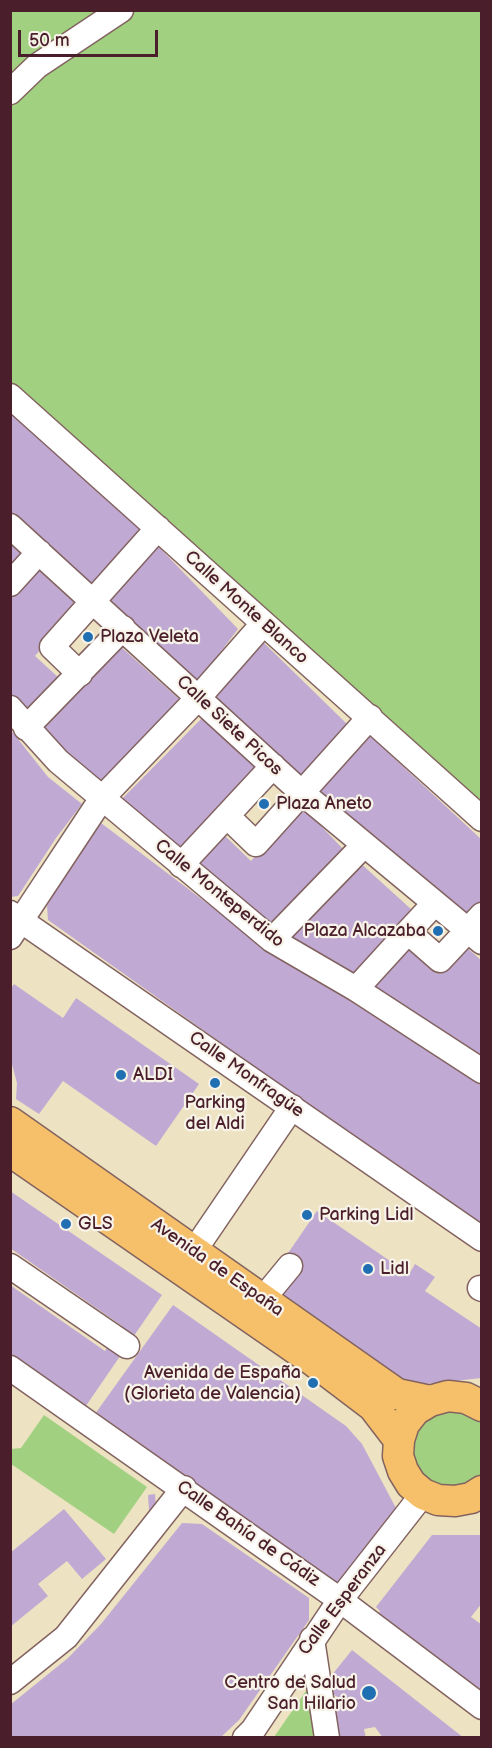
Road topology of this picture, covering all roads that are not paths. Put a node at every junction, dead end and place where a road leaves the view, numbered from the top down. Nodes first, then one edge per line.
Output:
1 (121, 10) edge
2 (10, 92) edge
3 (10, 396) edge
4 (10, 526) edge
5 (158, 528) junction
6 (39, 552) junction
7 (10, 584) edge
8 (94, 600) junction
9 (263, 624) junction
10 (123, 628) junction
11 (80, 674) junction
12 (198, 698) junction
13 (10, 708) edge
14 (370, 717) junction
15 (26, 728) junction
16 (273, 766) junction
17 (301, 792) junction
18 (102, 798) junction
19 (227, 816) junction
20 (482, 819) edge
21 (364, 845) junction
22 (182, 865) junction
23 (435, 903) junction
24 (14, 923) edge
25 (477, 929) edge
26 (408, 932) junction
27 (272, 940) junction
28 (356, 989) junction
29 (481, 1069) edge
30 (292, 1107) junction
31 (10, 1122) edge
32 (10, 1151) edge
33 (482, 1239) edge
34 (194, 1251) junction
35 (10, 1266) edge
36 (290, 1266) dead end
37 (262, 1300) junction
38 (127, 1346) dead end
39 (10, 1368) edge
40 (430, 1401) junction
41 (482, 1406) edge
42 (399, 1440) junction
43 (184, 1488) junction
44 (423, 1494) junction
45 (478, 1496) edge
46 (340, 1600) junction
47 (312, 1639) junction
48 (10, 1682) edge
49 (482, 1707) edge
50 (253, 1735) edge
51 (327, 1737) edge

1 - 2 street
3 - 5 street, Calle Monte Blanco
4 - 6 street, Calle Siete Picos
5 - 8 street
5 - 9 street, Calle Monte Blanco
6 - 7 street
6 - 8 street, Calle Siete Picos
8 - 10 street, Calle Siete Picos
8 - 11 street
9 - 12 street
9 - 14 street, Calle Monte Blanco
10 - 11 street
10 - 12 street, Calle Siete Picos
11 - 15 street
12 - 16 street, Calle Siete Picos
12 - 18 street
13 - 15 street, Calle Monteperdido
14 - 17 street
14 - 20 street, Calle Monte Blanco
15 - 18 street, Calle Monteperdido
16 - 17 street, Calle Siete Picos
16 - 19 street
17 - 19 street
17 - 21 street, Calle Siete Picos
18 - 22 street, Calle Monteperdido
18 - 24 street
19 - 22 street
21 - 23 street, Calle Siete Picos
21 - 27 street
22 - 27 street, Calle Monteperdido
23 - 25 street, Calle Siete Picos
23 - 26 street
24 - 30 street, Calle Monfragüe
25 - 26 street
26 - 28 street
27 - 28 street, Calle Monteperdido
28 - 29 street, Calle Monteperdido
30 - 33 street, Calle Monfragüe
30 - 34 street
31 - 34 main road, Avenida de España
32 - 42 main road, Avenida de España
34 - 37 main road, Avenida de España
35 - 38 street
36 - 37 street
37 - 40 main road, Avenida de España
39 - 43 street, Calle Bahía de Cádiz
40 - 41 main road, Avenida de España
40 - 42 main road
42 - 44 main road
43 - 46 street, Calle Bahía de Cádiz
43 - 48 street
44 - 45 main road
44 - 46 street, Calle Esperanza
46 - 47 street, Calle Esperanza
46 - 49 street, Calle Bahía de Cádiz
47 - 50 street, Calle Esperanza
47 - 51 street

